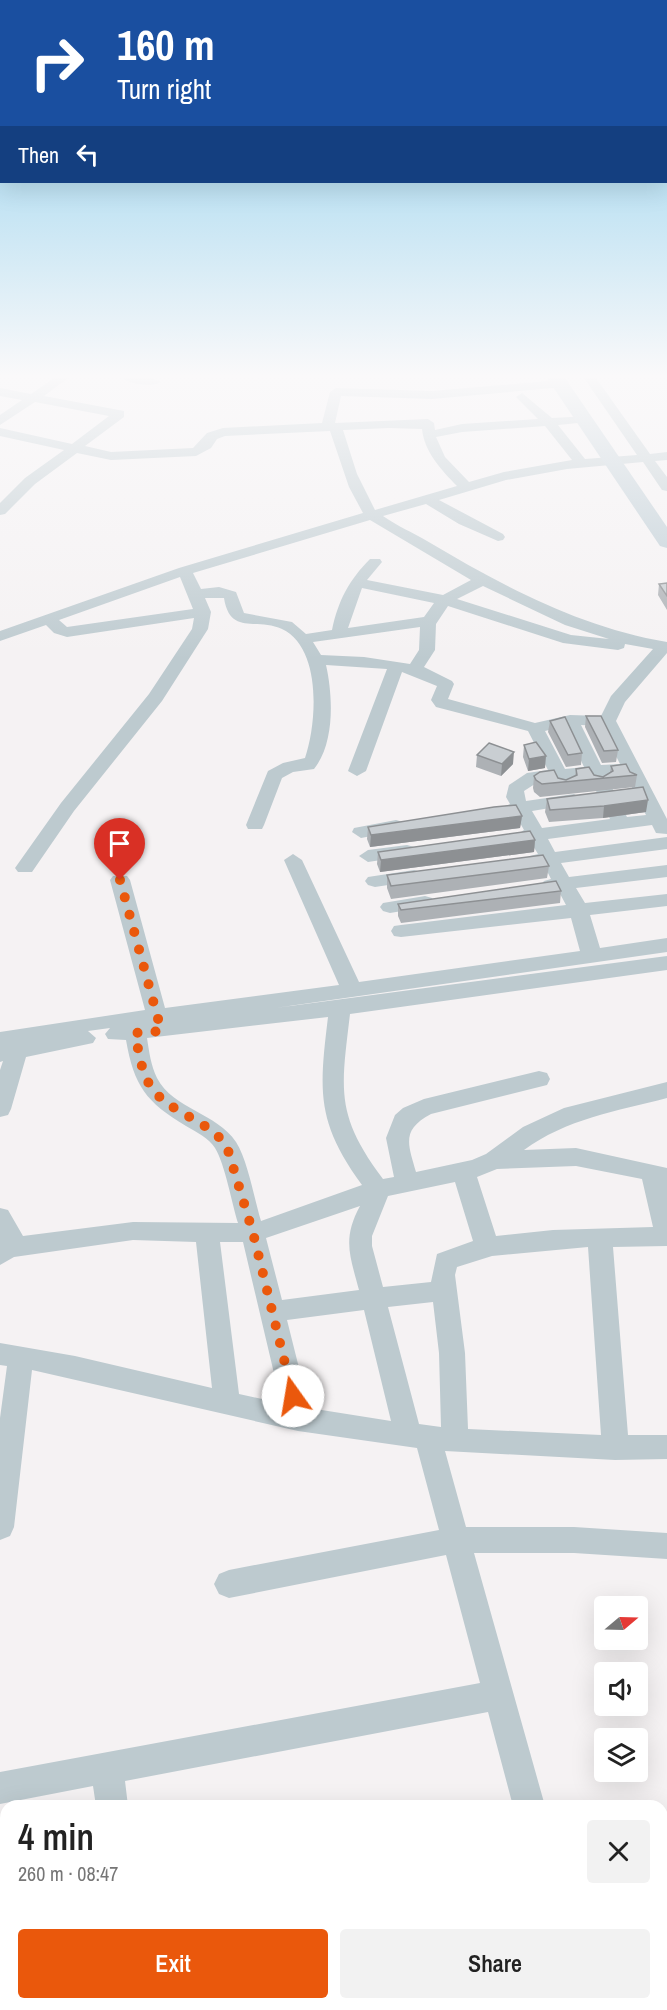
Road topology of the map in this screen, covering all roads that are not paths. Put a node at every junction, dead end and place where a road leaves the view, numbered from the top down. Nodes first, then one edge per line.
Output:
1 (43, 472) edge
2 (352, 472) edge
3 (453, 472) edge
4 (531, 472) edge
5 (618, 472) edge
6 (657, 472) edge
7 (466, 487) junction
8 (667, 487) edge
9 (427, 498) junction
10 (2, 507) edge
11 (371, 514) junction
12 (498, 537) dead end
13 (667, 542) edge
14 (375, 562) dead end
15 (184, 571) junction
16 (483, 580) junction
17 (357, 582) junction
18 (195, 594) junction
19 (444, 600) junction
20 (203, 612) junction
21 (48, 619) junction
22 (429, 621) junction
23 (339, 633) junction
24 (0, 636) edge
25 (301, 639) junction
26 (660, 646) edge
27 (315, 660) junction
28 (405, 669) junction
29 (570, 720) junction
30 (607, 721) junction
31 (535, 728) junction
32 (630, 768) junction
33 (357, 771) dead end
34 (594, 771) junction
35 (560, 774) junction
36 (643, 792) junction
37 (607, 796) junction
38 (572, 799) junction
39 (521, 808) junction
40 (487, 813) edge
41 (657, 819) junction
42 (418, 823) edge
43 (622, 824) junction
44 (255, 825) dead end
45 (586, 829) junction
46 (361, 832) dead end
47 (535, 834) junction
48 (667, 835) edge
49 (502, 839) edge
50 (667, 843) edge
51 (423, 849) edge
52 (368, 856) dead end
53 (549, 858) junction
54 (292, 860) dead end
55 (514, 863) edge
56 (25, 868) dead end
57 (667, 871) edge
58 (433, 873) edge
59 (120, 880) dead end
60 (375, 881) dead end
61 (565, 884) junction
62 (530, 888) edge
63 (448, 899) edge
64 (667, 900) edge
65 (390, 907) dead end
66 (578, 909) junction
67 (401, 931) dead end
68 (667, 945) edge
69 (592, 956) junction
70 (667, 963) edge
71 (346, 999) junction
72 (159, 1024) junction
73 (135, 1033) junction
74 (5, 1048) edge
75 (539, 1078) dead end
76 (667, 1090) edge
77 (0, 1109) edge
78 (494, 1160) junction
79 (464, 1170) junction
80 (660, 1175) edge
81 (408, 1181) junction
82 (378, 1190) junction
83 (0, 1217) edge
84 (207, 1232) junction
85 (253, 1233) junction
86 (667, 1236) edge
87 (600, 1238) junction
88 (487, 1248) junction
89 (4, 1252) edge
90 (445, 1290) junction
91 (374, 1300) junction
92 (273, 1311) junction
93 (10, 1355) edge
94 (227, 1402) junction
95 (7, 1417) edge
96 (298, 1419) junction
97 (430, 1436) junction
98 (615, 1448) junction
99 (667, 1448) edge
100 (0, 1527) edge
101 (457, 1540) junction
102 (667, 1546) edge
103 (229, 1584) dead end
104 (498, 1695) junction
105 (107, 1768) junction
106 (0, 1788) edge
107 (111, 1800) edge
108 (526, 1800) edge

1 - 10 street
2 - 11 street
3 - 7 street
4 - 7 street
5 - 13 street
6 - 8 street
7 - 9 street
9 - 11 street
9 - 12 street
11 - 15 street
11 - 16 street
14 - 17 street
15 - 18 street
15 - 21 street
16 - 19 street
16 - 26 street
17 - 19 street
17 - 23 street
18 - 20 street
18 - 25 street
19 - 22 street
19 - 26 street
20 - 21 street
20 - 56 street
21 - 24 street
22 - 23 street
22 - 28 street
23 - 25 street
25 - 27 street
26 - 30 street
27 - 28 street
27 - 44 street
28 - 31 street
28 - 33 street
29 - 30 street
29 - 31 street
29 - 34 street
30 - 32 street
31 - 35 street
32 - 34 street
32 - 36 street
34 - 35 street
34 - 37 street
35 - 38 street
35 - 39 street
36 - 37 street
36 - 41 street
37 - 38 street
37 - 43 street
38 - 39 street
38 - 45 street
39 - 40 street
39 - 47 street
41 - 43 street
41 - 48 street
42 - 46 street
43 - 45 street
45 - 47 street
47 - 49 street
47 - 53 street
50 - 53 street
51 - 52 street
53 - 55 street
53 - 61 street
54 - 71 street
57 - 61 street
58 - 60 street
59 - 72 street
61 - 62 street
61 - 66 street
63 - 65 street
64 - 66 street
66 - 67 street
66 - 69 street
68 - 69 street
69 - 71 street
70 - 71 street
71 - 72 street
71 - 82 street
72 - 73 street
72 - 74 street
73 - 74 street
73 - 85 street
74 - 77 street
75 - 81 street
76 - 78 street
78 - 79 street
78 - 80 street
79 - 81 street
79 - 88 street
80 - 86 street
81 - 82 street
82 - 85 street
82 - 91 street
83 - 89 street
84 - 85 street
84 - 89 street
84 - 94 street
85 - 92 street
86 - 87 street
87 - 88 street
87 - 98 street
88 - 90 street
90 - 91 street
90 - 97 street
91 - 92 street
91 - 97 street
92 - 96 street
93 - 94 street
93 - 95 street
94 - 96 street
95 - 100 street
96 - 97 street
97 - 98 street
97 - 101 street
98 - 99 street
101 - 102 street
101 - 103 street
101 - 104 street
104 - 105 street
104 - 108 street
105 - 106 street
105 - 107 street

